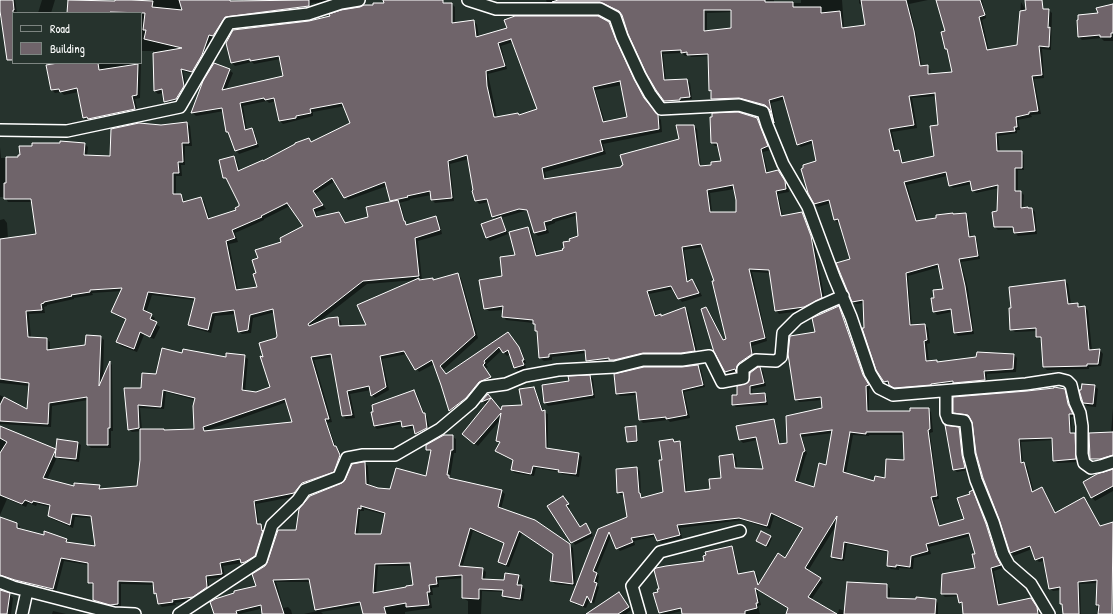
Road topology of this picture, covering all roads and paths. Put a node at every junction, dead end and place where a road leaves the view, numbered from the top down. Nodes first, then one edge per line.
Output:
1 (360, 0) edge
2 (468, 0) edge
3 (340, 2) edge
4 (0, 130) edge
5 (843, 296) junction
6 (946, 390) junction
7 (1113, 462) edge
8 (740, 531) dead end
9 (0, 582) edge
10 (28, 591) junction
11 (22, 614) edge
12 (135, 614) edge
13 (179, 614) edge
14 (640, 614) edge
15 (1049, 614) edge

1 - 3 street
2 - 5 street
3 - 4 street
5 - 6 street
5 - 13 street
6 - 7 street
6 - 15 street
8 - 14 street
9 - 10 street
10 - 11 street
10 - 12 street

